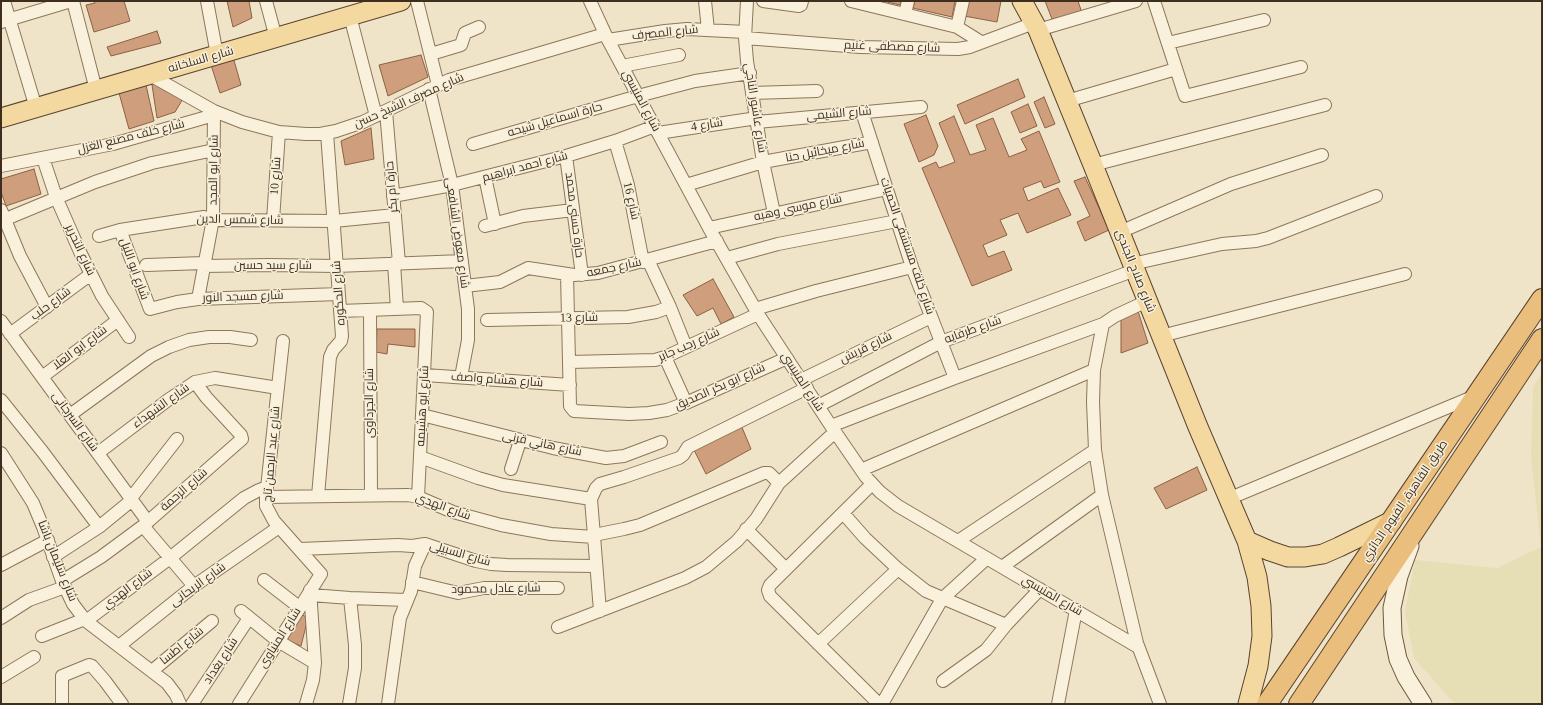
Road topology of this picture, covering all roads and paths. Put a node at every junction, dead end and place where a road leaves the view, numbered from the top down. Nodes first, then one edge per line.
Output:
1 (4, 1) edge
2 (72, 1) edge
3 (207, 1) edge
4 (266, 1) edge
5 (401, 1) edge
6 (417, 1) edge
7 (590, 1) edge
8 (705, 1) edge
9 (747, 1) edge
10 (763, 1) edge
11 (802, 1) edge
12 (853, 1) edge
13 (908, 1) edge
14 (963, 1) edge
15 (1022, 1) edge
16 (1136, 1) edge
17 (1154, 1) edge
18 (906, 14) junction
19 (350, 16) junction
20 (1264, 20) dead end
21 (5, 21) edge
22 (1036, 26) junction
23 (479, 27) dead end
24 (957, 27) junction
25 (708, 30) junction
26 (745, 35) junction
27 (606, 37) junction
28 (276, 38) junction
29 (981, 42) junction
30 (1168, 43) junction
31 (431, 54) junction
32 (217, 55) junction
33 (679, 55) dead end
34 (622, 66) junction
35 (1301, 67) dead end
36 (1176, 69) junction
37 (750, 73) junction
38 (150, 74) junction
39 (434, 87) junction
40 (96, 90) junction
41 (817, 91) dead end
42 (752, 93) junction
43 (638, 96) junction
44 (1067, 101) junction
45 (1326, 105) dead end
46 (920, 107) dead end
47 (36, 108) junction
48 (862, 112) junction
49 (214, 113) junction
50 (381, 114) junction
51 (1, 118) edge
52 (757, 120) junction
53 (656, 130) junction
54 (279, 132) junction
55 (327, 133) junction
56 (615, 141) junction
57 (872, 142) junction
58 (473, 144) dead end
59 (214, 150) junction
60 (1322, 155) dead end
61 (566, 156) junction
62 (43, 158) junction
63 (764, 162) junction
64 (1093, 165) junction
65 (1, 166) edge
66 (485, 177) junction
67 (686, 185) junction
68 (452, 186) junction
69 (887, 189) junction
70 (393, 196) junction
71 (1376, 196) dead end
72 (56, 197) junction
73 (573, 210) junction
74 (774, 213) junction
75 (395, 215) junction
76 (2, 217) edge
77 (213, 219) junction
78 (273, 220) junction
79 (334, 221) junction
80 (897, 221) junction
81 (709, 228) junction
82 (120, 230) junction
83 (1120, 232) junction
84 (98, 236) dead end
85 (717, 241) junction
86 (726, 258) junction
87 (462, 261) junction
88 (646, 261) junction
89 (397, 263) junction
90 (146, 265) dead end
91 (204, 265) junction
92 (337, 266) junction
93 (912, 267) junction
94 (1134, 267) junction
95 (91, 274) junction
96 (567, 274) junction
97 (1405, 274) dead end
98 (582, 275) junction
99 (465, 286) junction
100 (339, 294) junction
101 (198, 299) junction
102 (1542, 299) edge
103 (1147, 301) junction
104 (47, 307) junction
105 (670, 307) junction
106 (148, 308) joint
107 (397, 309) junction
108 (370, 310) junction
109 (340, 311) junction
110 (757, 311) junction
111 (931, 317) junction
112 (568, 318) junction
113 (118, 320) junction
114 (487, 320) dead end
115 (1, 321) edge
116 (1103, 324) junction
117 (10, 334) junction
118 (129, 336) dead end
119 (1161, 336) junction
120 (1542, 339) edge
121 (250, 340) dead end
122 (283, 341) dead end
123 (941, 342) junction
124 (686, 347) junction
125 (665, 357) junction
126 (787, 358) junction
127 (569, 362) junction
128 (1094, 370) junction
129 (424, 375) junction
130 (42, 377) junction
131 (460, 377) junction
132 (955, 378) junction
133 (195, 382) junction
134 (804, 384) junction
135 (570, 385) junction
136 (278, 388) junction
137 (1476, 395) junction
138 (1, 400) edge
139 (686, 403) junction
140 (818, 406) junction
141 (70, 415) junction
142 (422, 415) junction
143 (833, 429) junction
144 (177, 439) dead end
145 (520, 441) junction
146 (661, 442) dead end
147 (1096, 450) junction
148 (1, 453) edge
149 (98, 453) junction
150 (420, 457) junction
151 (511, 469) dead end
152 (861, 470) junction
153 (779, 482) junction
154 (872, 484) junction
155 (266, 492) junction
156 (371, 495) junction
157 (1102, 495) junction
158 (318, 496) junction
159 (418, 497) junction
160 (1228, 498) junction
161 (131, 499) junction
162 (591, 499) junction
163 (842, 513) junction
164 (1392, 521) junction
165 (146, 524) junction
166 (1418, 525) junction
167 (99, 527) junction
168 (279, 527) junction
169 (746, 529) junction
170 (594, 536) junction
171 (48, 540) junction
172 (958, 541) junction
173 (1247, 541) junction
174 (425, 544) junction
175 (300, 549) junction
176 (53, 557) junction
177 (170, 558) junction
178 (987, 558) junction
179 (1, 565) edge
180 (596, 566) junction
181 (1002, 567) junction
182 (898, 568) junction
183 (786, 569) junction
184 (320, 572) joint
185 (264, 580) dead end
186 (412, 582) junction
187 (64, 584) junction
188 (194, 586) junction
189 (558, 588) dead end
190 (1040, 589) junction
191 (310, 592) junction
192 (350, 598) junction
193 (942, 599) junction
194 (407, 600) junction
195 (299, 607) junction
196 (1076, 610) junction
197 (600, 611) junction
198 (1, 618) edge
199 (86, 620) junction
200 (212, 621) dead end
201 (1006, 625) junction
202 (558, 627) dead end
203 (42, 636) dead end
204 (278, 641) junction
205 (818, 644) junction
206 (118, 646) junction
207 (1138, 646) junction
208 (34, 657) dead end
209 (315, 663) junction
210 (152, 671) junction
211 (1, 677) edge
212 (943, 681) dead end
213 (62, 704) edge
214 (122, 704) edge
215 (180, 704) edge
216 (192, 704) edge
217 (239, 704) edge
218 (306, 704) edge
219 (349, 704) edge
220 (388, 704) edge
221 (880, 704) edge
222 (1058, 704) edge
223 (1160, 704) edge
224 (1248, 704) edge
225 (1267, 704) edge
226 (1299, 704) edge
227 (1423, 704) edge

1 - 21 street
2 - 21 street
2 - 40 street
3 - 32 street
4 - 28 street
5 - 19 main road, شارع السلخانه
6 - 31 street, شارع معوض الشافعى
7 - 27 street, شارع المنيسي
8 - 25 street
9 - 26 street, شارع عاشور الناجي
10 - 11 street
12 - 18 street
13 - 18 street
14 - 24 street
15 - 22 main road, شارع صلاح الجندى
16 - 22 street, شارع مصطفى غنيم
17 - 30 street
18 - 24 street
19 - 28 main road, شارع السلخانه
19 - 50 street, حارة ام بكر
20 - 30 street
21 - 47 street
22 - 29 street, شارع مصطفى غنيم
22 - 44 main road, شارع صلاح الجندى
23 - 31 street
24 - 29 street
25 - 26 street, شارع المصرف
25 - 27 street, شارع المصرف
26 - 29 street, شارع مصطفى غنيم
26 - 37 street, شارع عاشور الناجي
27 - 34 street, شارع المنيسي
27 - 39 street, شارع مصرف الشيخ حسن
28 - 32 main road, شارع السلخانه
30 - 36 street
31 - 39 street, شارع معوض الشافعى
32 - 38 main road, شارع السلخانه
33 - 34 street
34 - 43 street, شارع المنيسي
35 - 36 street
36 - 44 street
37 - 42 street, شارع عاشور الناجي
37 - 43 street, حارة اسماعيل شيحه
38 - 40 main road, شارع السلخانه
38 - 49 street, شارع مصرف الشيخ حسن
39 - 50 street, شارع مصرف الشيخ حسن
39 - 68 street, شارع معوض الشافعى
40 - 47 main road, شارع السلخانه
41 - 42 street
42 - 52 street, شارع عاشور الناجي
43 - 53 street, شارع المنيسي
43 - 58 street, حارة اسماعيل شيحه
44 - 64 main road, شارع صلاح الجندى
45 - 64 street
46 - 48 street, شارع الشيمى
47 - 51 main road, شارع السلخانه
48 - 52 street, شارع الشيمى
48 - 57 street, شارع خلف مستشفى الحميات
49 - 54 street, شارع مصرف الشيخ حسن
49 - 59 street, شارع ابو المجد
49 - 62 street, شارع خلف مصنع الغزل
50 - 55 street, شارع مصرف الشيخ حسن
50 - 70 street, حارة ام بكر
52 - 53 street, شارع 4
52 - 63 street, شارع عاشور الناجي
53 - 56 street, شارع احمد ابراهيم
53 - 67 street, شارع المنيسي
54 - 55 street, شارع مصرف الشيخ حسن
54 - 78 street, شارع 10
55 - 79 street, شارع الحكوره
56 - 61 street, شارع احمد ابراهيم
56 - 88 street, شارع 16
57 - 63 street, شارع ميخائيل حنا
57 - 69 street, شارع خلف مستشفى الحميات
59 - 72 street
59 - 77 street, شارع ابو المجد
60 - 83 street
61 - 66 street, شارع احمد ابراهيم
61 - 73 street, حارة حسنى محمد
62 - 65 street, شارع خلف مصنع الغزل
62 - 72 street, شارع التحرير
63 - 67 street, شارع ميخائيل حنا
63 - 74 street, شارع عاشور الناجي
64 - 83 main road, شارع صلاح الجندى
66 - 68 street, شارع احمد ابراهيم
66 - 73 street
67 - 81 street, شارع المنيسي
68 - 70 street, شارع احمد ابراهيم
68 - 87 street, شارع معوض الشافعى
69 - 74 street, شارع موسى وهبه
69 - 80 street, شارع خلف مستشفى الحميات
70 - 75 street, حارة ام بكر
71 - 94 street, شارع طرفايه
72 - 76 street
72 - 95 street, شارع التحرير
73 - 98 street, حارة حسنى محمد
74 - 81 street, شارع موسى وهبه
75 - 79 street, شارع شمس الدين
75 - 89 street, حارة ام بكر
76 - 104 street
77 - 78 street, شارع شمس الدين
77 - 82 street, شارع شمس الدين
77 - 91 street, شارع ابو المجد
78 - 79 street, شارع شمس الدين
79 - 92 street, شارع الحكوره
80 - 86 street
80 - 93 street, شارع خلف مستشفى الحميات
81 - 85 street, شارع المنيسي
82 - 84 street, شارع شمس الدين
82 - 106 street, شارع ابو الليل
83 - 94 main road, شارع صلاح الجندى
85 - 86 street, شارع المنيسي
85 - 88 street, شارع جمعه
86 - 110 street, شارع المنيسي
87 - 89 street, شارع سيد حسين
87 - 99 street, شارع معوض الشافعى
88 - 98 street, شارع جمعه
88 - 105 street, شارع 16
89 - 92 street, شارع سيد حسين
89 - 107 street, حارة ام بكر
90 - 91 street, شارع سيد حسين
91 - 92 street, شارع سيد حسين
91 - 101 street, شارع ابو المجد
92 - 100 street, شارع الحكوره
93 - 110 street, شارع رجب جابر
93 - 111 street, شارع خلف مستشفى الحميات
94 - 103 main road, شارع صلاح الجندى
94 - 123 street, شارع طرفايه
95 - 104 street, شارع حلب
95 - 113 street, شارع التحرير
96 - 98 street, شارع جمعه
96 - 99 street, شارع جمعه
96 - 112 street, شارع ابو بكر الصديق
97 - 119 street
99 - 131 street, شارع معوض الشافعى
100 - 101 street, شارع مسجد النور
100 - 109 street, شارع الحكوره
101 - 106 street, شارع مسجد النور
102 - 137 highway, طريق القاهرة, الفيوم الدائري
103 - 116 street
103 - 119 main road, شارع صلاح الجندى
104 - 117 street, شارع حلب
105 - 112 street, شارع 13
105 - 124 street, شارع 16
107 - 108 street
107 - 129 street, شارع ابو هشيمه
108 - 109 street
108 - 156 street, شارع الجرداوي
109 - 158 street, شارع الحكوره
110 - 124 street, شارع رجب جابر
110 - 126 street, شارع المنيسي
111 - 123 street, شارع خلف مستشفى الحميات
111 - 134 street, شارع قريش
112 - 114 street, شارع 13
112 - 127 street, شارع ابو بكر الصديق
113 - 118 street, شارع التحرير
113 - 130 street, شارع ابو العلا
115 - 117 street, شارع السرجانى
116 - 128 street
116 - 132 street
117 - 130 street, شارع السرجانى
119 - 160 main road, شارع صلاح الجندى
120 - 166 highway, طريق القاهرة, الفيوم الدائري
121 - 141 street
122 - 136 street, شارع عبد الرحمن تاج
123 - 132 street, شارع خلف مستشفى الحميات
123 - 140 street, شارع طرفايه
124 - 125 street, شارع رجب جابر
125 - 127 street, شارع رجب جابر
125 - 139 street
126 - 134 street, شارع المنيسي
126 - 139 street, شارع ابو بكر الصديق
127 - 135 street, شارع ابو بكر الصديق
128 - 147 street
128 - 152 street
129 - 131 street, شارع هشام واصف
129 - 142 street, شارع ابو هشيمه
130 - 141 street, شارع السرجانى
131 - 135 street, شارع هشام واصف
132 - 143 street
133 - 136 street, شارع الشهداء
133 - 149 street, شارع الشهداء
133 - 165 street, شارع الرحمة
134 - 140 street, شارع المنيسي
134 - 162 street, شارع قريش
135 - 139 street, شارع ابو بكر الصديق
136 - 155 street, شارع عبد الرحمن تاج
137 - 160 street
137 - 164 highway, طريق القاهرة, الفيوم الدائري
138 - 167 street
140 - 143 street, شارع المنيسي
141 - 149 street, شارع السرجانى
142 - 145 street, شارع هاني قرنى
142 - 150 street, شارع ابو هشيمه
143 - 152 street, شارع المنيسي
143 - 153 street
144 - 161 street
145 - 146 street, شارع هاني قرنى
145 - 151 street
147 - 157 street
147 - 172 street
148 - 171 street, شارع سليمان باشا
149 - 161 street, شارع السرجانى
150 - 159 street, شارع ابو هشيمه
150 - 162 street
152 - 154 street, شارع المنيسي
153 - 169 street
153 - 170 street, شارع الهدي
154 - 163 street
154 - 172 street, شارع المنيسي
155 - 158 street, شارع الهدي
155 - 168 street, شارع عبد الرحمن تاج
155 - 177 street, شارع الهدي
156 - 158 street, شارع الهدي
156 - 159 street, شارع الهدي
157 - 181 street
157 - 207 street
159 - 170 street, شارع الهدي
160 - 173 main road, شارع صلاح الجندى
161 - 165 street, شارع السرجانى
161 - 167 street
162 - 170 street
163 - 182 street
163 - 183 street
164 - 173 main road
164 - 225 highway, طريق القاهرة, الفيوم الدائري
165 - 177 street, شارع السرجانى
165 - 187 street, شارع الرحمة
166 - 226 highway, طريق القاهرة, الفيوم الدائري
166 - 227 main road
167 - 176 street
168 - 175 street, شارع عبد الرحمن تاج
168 - 188 street, شارع الريحانى
169 - 183 street
169 - 197 street
170 - 180 street
171 - 176 street, شارع سليمان باشا
171 - 179 street
172 - 178 street, شارع المنيسي
173 - 224 main road, شارع صلاح الجندى
174 - 175 street, شارع السبيلى
174 - 180 street, شارع السبيلى
174 - 186 street
175 - 184 street, شارع عبد الرحمن تاج
176 - 187 street, شارع سليمان باشا
177 - 188 street, شارع السرجانى
177 - 199 street, شارع الهدي
178 - 181 street, شارع المنيسي
178 - 193 street
180 - 197 street
181 - 190 street, شارع المنيسي
182 - 193 street
182 - 205 street
183 - 205 street
184 - 191 street, شارع المنياوى
185 - 195 street
186 - 189 street, شارع عادل محمود
186 - 194 street
187 - 198 street, شارع الرحمة
187 - 199 street, شارع سليمان باشا
188 - 206 street, شارع الريحانى
190 - 196 street, شارع المنيسي
190 - 201 street
191 - 192 street
191 - 195 street, شارع المنياوى
191 - 209 street
192 - 194 street
192 - 219 street
193 - 201 street
193 - 221 street
194 - 220 street
195 - 204 street, شارع المنياوى
196 - 207 street, شارع المنيسي
196 - 222 street
197 - 202 street
199 - 203 street, شارع الهدي
199 - 206 street, شارع سليمان باشا
200 - 210 street, شارع اطسا
201 - 212 street
204 - 209 street
204 - 216 street, شارع بغداد
204 - 217 street, شارع المنياوى
205 - 221 street
206 - 210 street, شارع سليمان باشا
207 - 223 street
208 - 211 street
209 - 218 street
210 - 215 street, شارع سليمان باشا
213 - 214 street

